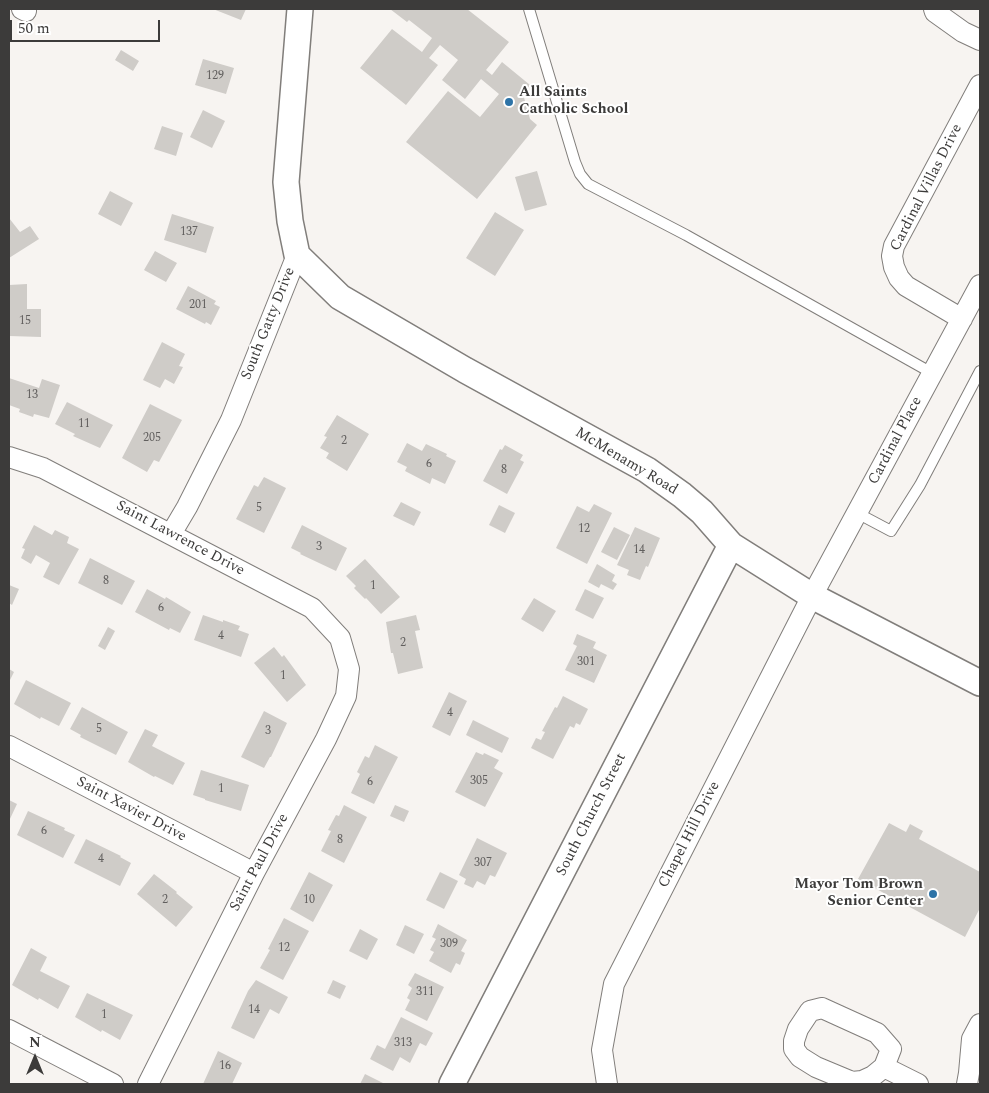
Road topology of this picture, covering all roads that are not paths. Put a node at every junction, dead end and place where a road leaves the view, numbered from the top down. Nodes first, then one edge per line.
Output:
1 (300, 9) edge
2 (529, 9) edge
3 (934, 9) edge
4 (980, 40) edge
5 (980, 85) edge
6 (297, 255) junction
7 (980, 285) edge
8 (962, 319) junction
9 (980, 371) edge
10 (932, 373) junction
11 (9, 457) edge
12 (857, 513) junction
13 (171, 534) junction
14 (731, 545) junction
15 (812, 596) junction
16 (340, 638) joint
17 (980, 683) edge
18 (9, 746) edge
19 (254, 873) junction
20 (980, 1024) edge
21 (9, 1030) edge
22 (884, 1067) junction
23 (972, 1072) edge
24 (113, 1084) edge
25 (148, 1084) edge
26 (452, 1084) edge
27 (607, 1084) edge
28 (918, 1084) edge

1 - 6 street, South Gatty Drive
2 - 10 lane
3 - 4 street
5 - 8 street, Cardinal Villas Drive
6 - 13 street, South Gatty Drive
6 - 14 street, McMenamy Road
7 - 8 street, Cardinal Place
8 - 10 street, Cardinal Place
9 - 12 lane
10 - 12 street, Cardinal Place
11 - 13 street, Saint Lawrence Drive
12 - 15 street, Cardinal Place
13 - 16 street, Saint Lawrence Drive
14 - 15 street, McMenamy Road
14 - 26 street, South Church Street
15 - 17 street, McMenamy Road
15 - 27 street, Chapel Hill Drive
16 - 19 street, Saint Paul Drive
18 - 19 street, Saint Xavier Drive
19 - 25 street, Saint Paul Drive
20 - 23 street
21 - 24 street
22 - 22 street
22 - 28 street

